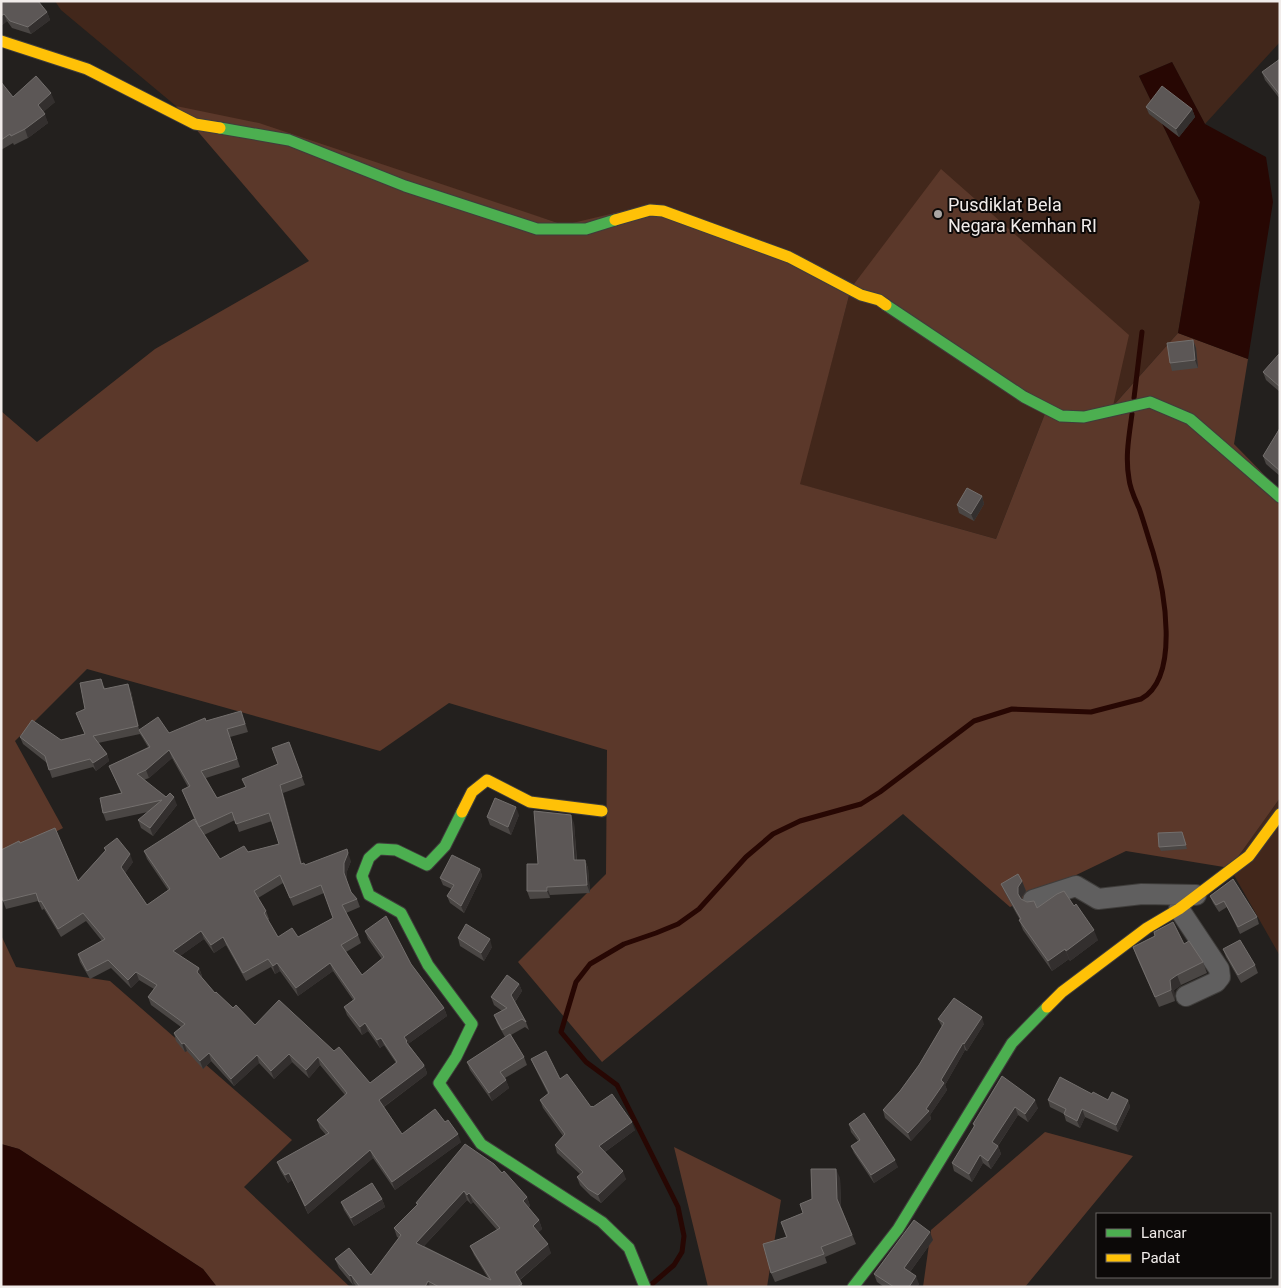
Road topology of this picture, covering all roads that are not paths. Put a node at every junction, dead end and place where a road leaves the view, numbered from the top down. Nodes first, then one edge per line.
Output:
1 (1, 41) edge
2 (1280, 497) edge
3 (602, 811) dead end
4 (1280, 814) edge
5 (1196, 895) junction
6 (1033, 900) edge
7 (1179, 909) junction
8 (1186, 996) dead end
9 (645, 1287) edge
10 (853, 1287) edge

1 - 2 street
3 - 9 street
4 - 5 street
5 - 6 street
5 - 7 street
7 - 8 street
7 - 10 street

